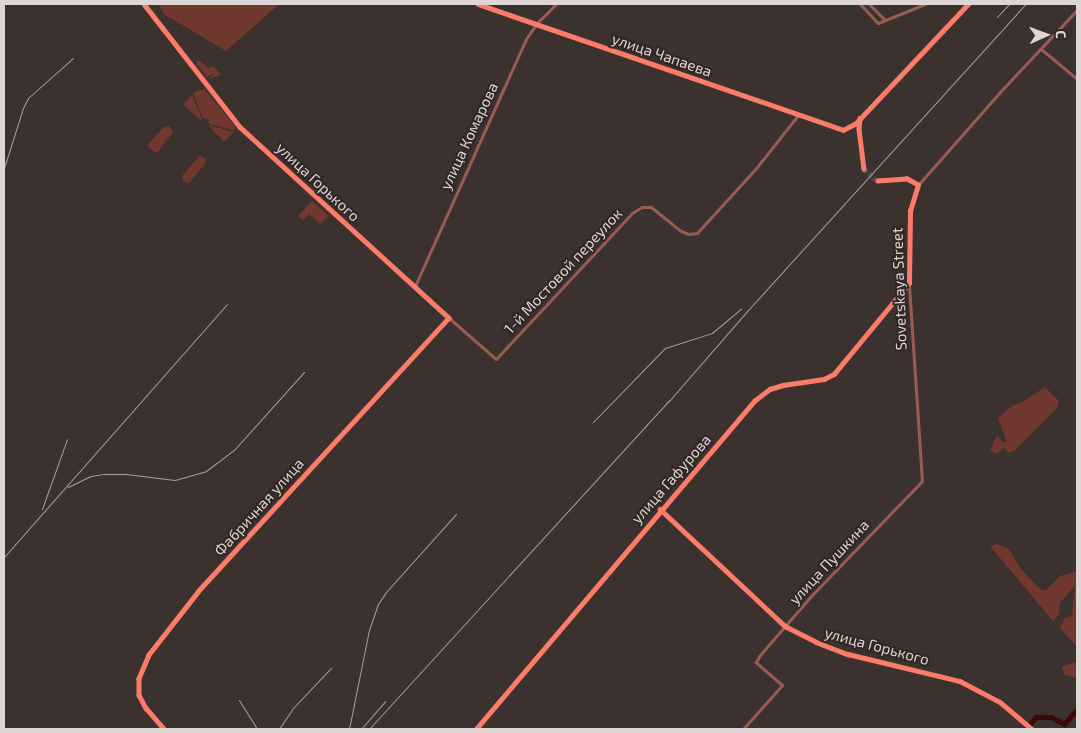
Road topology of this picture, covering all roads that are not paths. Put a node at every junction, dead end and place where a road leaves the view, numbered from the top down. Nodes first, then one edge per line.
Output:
1 (144, 4) edge
2 (478, 4) edge
3 (556, 4) edge
4 (860, 4) edge
5 (869, 4) edge
6 (925, 4) edge
7 (968, 4) edge
8 (1077, 10) edge
9 (885, 20) junction
10 (536, 24) junction
11 (1042, 49) junction
12 (1077, 80) edge
13 (798, 115) junction
14 (860, 118) junction
15 (864, 169) tunnel mouth
16 (878, 181) tunnel mouth
17 (918, 185) junction
18 (908, 283) junction
19 (415, 286) junction
20 (449, 318) junction
21 (496, 359) joint
22 (922, 481) joint
23 (660, 509) junction
24 (785, 626) junction
25 (164, 729) edge
26 (476, 729) edge
27 (743, 729) edge
28 (1032, 729) edge

1 - 19 main road, улица Горького
2 - 10 main road, улица Чапаева
3 - 10 street, улица Комарова
4 - 9 street
5 - 9 street
6 - 9 street
7 - 14 main road
8 - 11 street, Sovetskaya Street
10 - 13 main road, улица Чапаева
10 - 19 street, улица Комарова
11 - 12 street
11 - 17 street, Sovetskaya Street
13 - 14 main road, улица Чапаева
13 - 21 street, 1-й Мостовой переулок
14 - 15 main road
16 - 17 main road
17 - 18 main road, Sovetskaya Street
18 - 22 street, Sovetskaya Street
18 - 23 main road, улица Гафурова
19 - 20 main road, улица Горького
20 - 21 street, улица Горького
20 - 25 main road, Фабричная улица
22 - 24 street, улица Пушкина
23 - 24 main road, улица Горького
23 - 26 main road, улица Гафурова
24 - 27 street, улица Пушкина
24 - 28 main road, улица Горького

